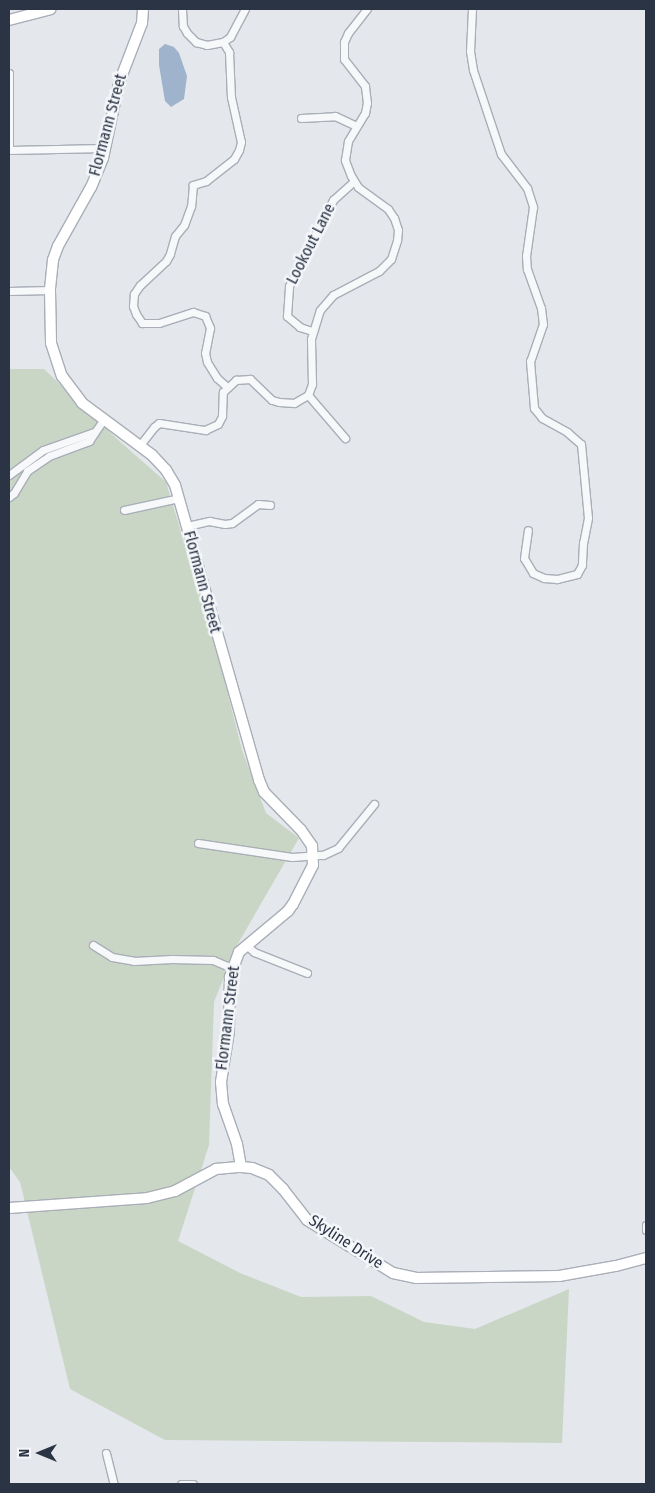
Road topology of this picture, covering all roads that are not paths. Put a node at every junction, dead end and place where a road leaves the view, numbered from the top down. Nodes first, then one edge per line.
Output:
1 (51, 9) edge
2 (143, 9) edge
3 (182, 9) edge
4 (245, 9) edge
5 (367, 9) edge
6 (472, 9) edge
7 (9, 20) edge
8 (223, 42) junction
9 (9, 73) edge
10 (301, 118) dead end
11 (356, 126) junction
12 (105, 148) junction
13 (9, 150) edge
14 (354, 182) junction
15 (50, 290) junction
16 (9, 291) edge
17 (312, 331) junction
18 (227, 387) junction
19 (308, 395) junction
20 (103, 420) junction
21 (94, 432) junction
22 (345, 438) dead end
23 (140, 445) junction
24 (9, 474) edge
25 (9, 497) edge
26 (179, 498) junction
27 (270, 505) dead end
28 (124, 510) dead end
29 (187, 526) junction
30 (528, 530) dead end
31 (374, 804) dead end
32 (198, 843) dead end
33 (314, 856) junction
34 (93, 945) dead end
35 (246, 945) junction
36 (232, 968) junction
37 (307, 973) dead end
38 (241, 1167) junction
39 (9, 1208) edge
40 (646, 1224) edge
41 (646, 1230) edge
42 (646, 1258) edge
43 (106, 1453) dead end
44 (114, 1484) edge
45 (181, 1484) edge
46 (193, 1484) edge

1 - 7 street
2 - 12 street, Flormann Street
3 - 8 street
4 - 8 street
5 - 11 street
6 - 30 street
8 - 18 street
9 - 13 street
10 - 11 street
11 - 14 street
12 - 13 street
12 - 15 street, Flormann Street
14 - 17 street, Lookout Lane
14 - 17 street
15 - 16 street
15 - 20 street, Flormann Street
17 - 19 street
18 - 19 street
18 - 23 street
19 - 22 street
20 - 21 street
20 - 23 street, Flormann Street
21 - 24 street
21 - 25 street
23 - 26 street, Flormann Street
26 - 28 street
26 - 29 street, Flormann Street
27 - 29 street
29 - 33 street, Flormann Street
31 - 33 street
32 - 33 street
33 - 35 street, Flormann Street
34 - 36 street
35 - 36 street, Flormann Street
35 - 37 street
36 - 38 street, Flormann Street
38 - 39 street, Skyline Drive
38 - 42 street, Skyline Drive
40 - 41 street
43 - 44 street
45 - 46 street

